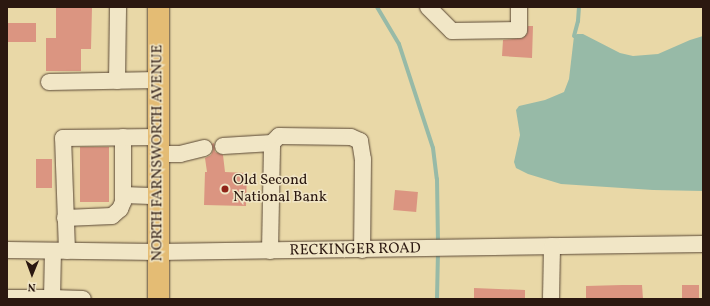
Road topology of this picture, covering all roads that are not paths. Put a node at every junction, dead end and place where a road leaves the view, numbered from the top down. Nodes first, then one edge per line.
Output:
1 (118, 7) edge
2 (158, 7) edge
3 (428, 7) edge
4 (519, 7) edge
5 (158, 80) junction
6 (117, 81) junction
7 (49, 82) dead end
8 (123, 137) junction
9 (272, 143) junction
10 (158, 145) junction
11 (223, 146) dead end
12 (204, 148) dead end
13 (123, 195) junction
14 (158, 196) junction
15 (66, 218) junction
16 (703, 244) edge
17 (552, 246) junction
18 (7, 250) edge
19 (362, 250) junction
20 (60, 251) junction
21 (270, 251) junction
22 (158, 252) junction
23 (7, 298) edge
24 (52, 298) edge
25 (83, 299) edge
26 (158, 299) edge
27 (551, 299) edge

1 - 6 street
2 - 5 main road, NORTH FARNSWORTH AVENUE
3 - 4 street
5 - 6 street
5 - 10 main road, NORTH FARNSWORTH AVENUE
6 - 7 street
8 - 10 street
8 - 13 street
8 - 15 street
9 - 11 street
9 - 19 street
9 - 21 street
10 - 12 street
10 - 14 main road, NORTH FARNSWORTH AVENUE
13 - 14 street
13 - 15 street
14 - 22 main road, NORTH FARNSWORTH AVENUE
15 - 20 street
16 - 17 street, RECKINGER ROAD
17 - 19 street, RECKINGER ROAD
17 - 27 street
18 - 20 street, RECKINGER ROAD
19 - 21 street, RECKINGER ROAD
20 - 22 street, RECKINGER ROAD
20 - 24 street
21 - 22 street, RECKINGER ROAD
22 - 26 main road, NORTH FARNSWORTH AVENUE
23 - 24 street
24 - 25 street

